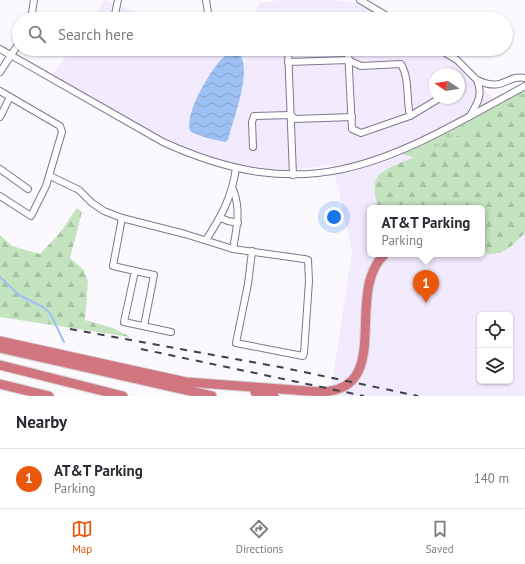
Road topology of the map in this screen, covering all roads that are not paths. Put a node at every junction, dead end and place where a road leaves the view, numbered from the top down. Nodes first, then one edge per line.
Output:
1 (34, 0) edge
2 (118, 0) edge
3 (206, 0) edge
4 (360, 0) edge
5 (31, 12) edge
6 (115, 12) edge
7 (208, 12) edge
8 (380, 12) edge
9 (0, 49) edge
10 (12, 52) edge
11 (10, 55) junction
12 (288, 56) edge
13 (348, 56) edge
14 (450, 56) edge
15 (348, 60) junction
16 (288, 62) junction
17 (0, 72) edge
18 (525, 78) edge
19 (477, 80) junction
20 (525, 86) edge
21 (0, 91) edge
22 (10, 97) junction
23 (430, 104) edge
24 (291, 115) junction
25 (410, 116) junction
26 (469, 116) junction
27 (0, 117) edge
28 (352, 117) junction
29 (253, 148) dead end
30 (236, 168) junction
31 (0, 169) edge
32 (293, 175) junction
33 (50, 176) junction
34 (28, 189) dead end
35 (233, 189) junction
36 (0, 196) edge
37 (227, 206) junction
38 (239, 207) junction
39 (122, 218) junction
40 (221, 218) junction
41 (238, 223) junction
42 (206, 240) junction
43 (233, 249) junction
44 (252, 251) junction
45 (382, 257) edge
46 (135, 271) junction
47 (144, 326) junction
48 (170, 332) dead end
49 (0, 341) edge
50 (0, 348) edge
51 (0, 365) edge
52 (0, 384) edge
53 (213, 385) junction
54 (49, 396) edge
55 (124, 396) edge
56 (212, 396) edge
57 (274, 396) edge

1 - 5 street
2 - 6 street
3 - 7 street
4 - 8 street
9 - 11 street
10 - 11 street
11 - 17 street
11 - 30 street
12 - 16 street
13 - 15 street
14 - 19 street
15 - 16 street
15 - 25 street
15 - 28 street
16 - 24 street
18 - 19 street
19 - 26 street
20 - 26 street
21 - 22 street
22 - 27 street
22 - 33 street
23 - 25 street
24 - 28 street
24 - 29 street
24 - 32 street
25 - 28 street
26 - 32 street
30 - 32 street
30 - 35 street
31 - 34 street
33 - 36 street
33 - 39 street
35 - 37 street
35 - 38 street
37 - 38 street
37 - 40 street
38 - 41 street
39 - 42 street
39 - 46 street
40 - 41 street
40 - 42 street
41 - 43 street
42 - 43 street
43 - 44 street
44 - 44 street
45 - 53 highway
46 - 47 street
46 - 47 street
47 - 48 street
49 - 53 highway
50 - 56 highway
51 - 55 highway
52 - 54 highway
53 - 57 highway

